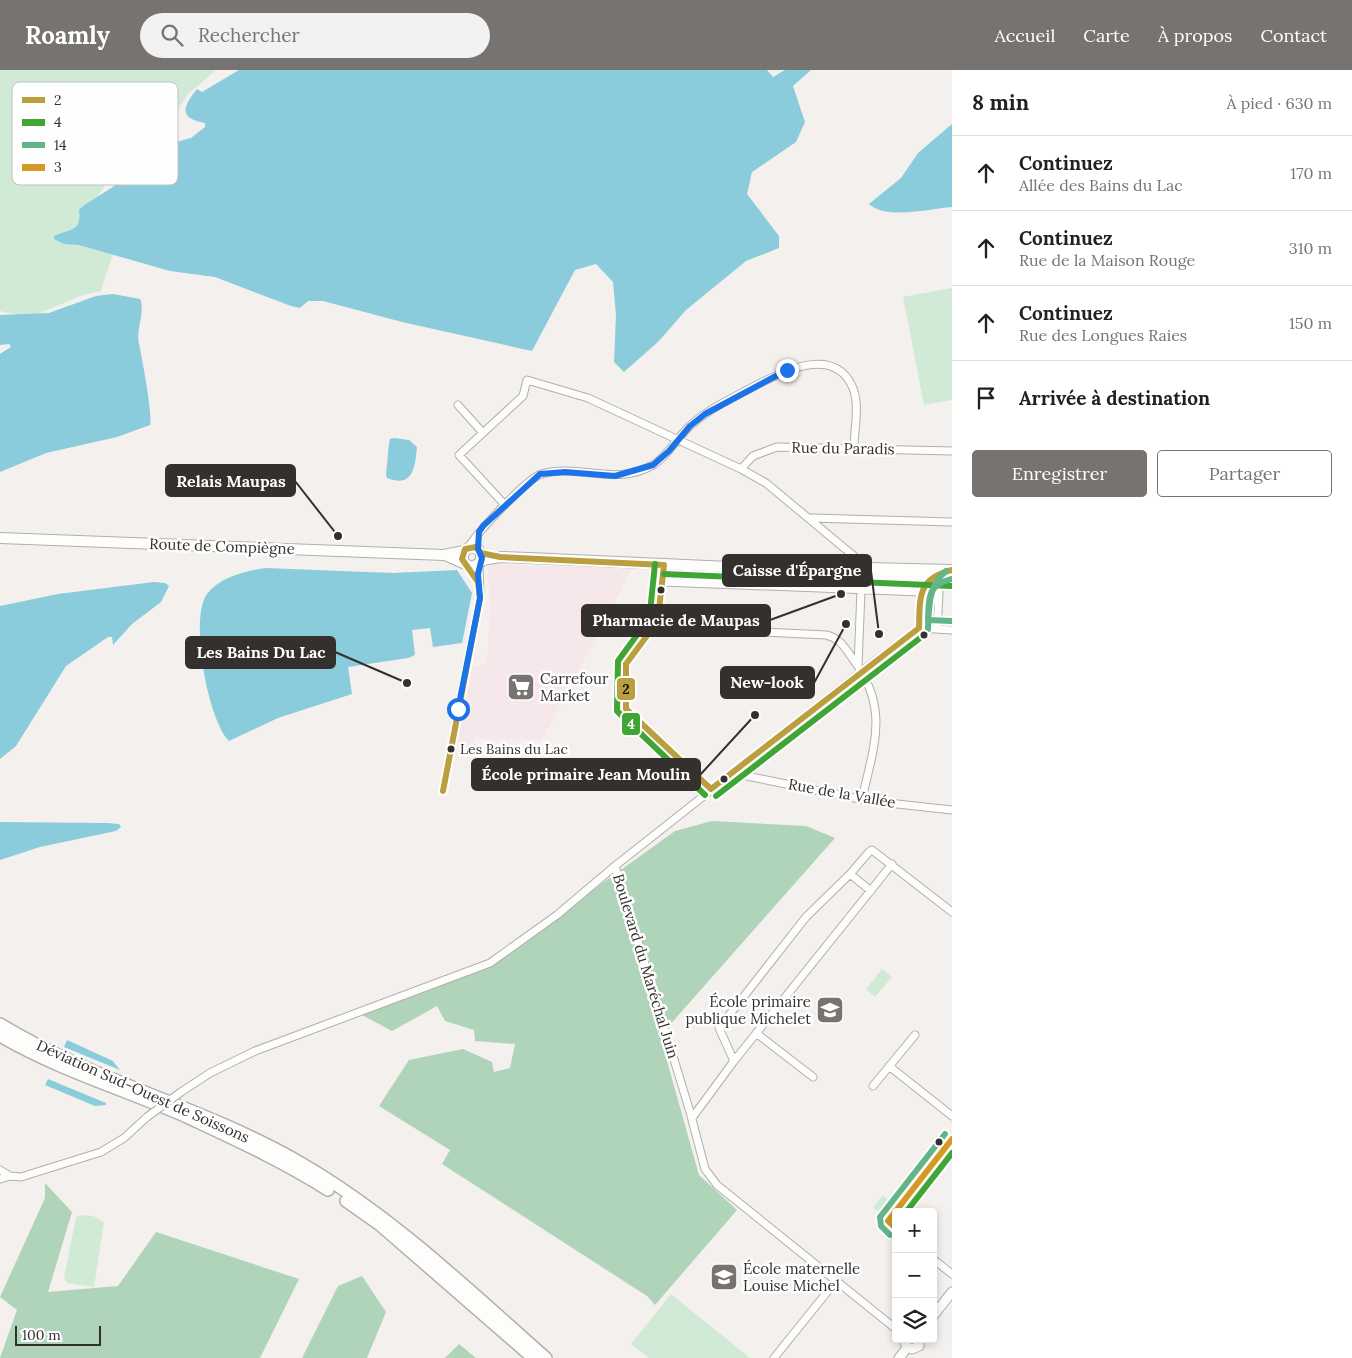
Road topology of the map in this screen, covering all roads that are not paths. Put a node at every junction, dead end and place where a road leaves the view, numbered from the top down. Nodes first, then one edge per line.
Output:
1 (458, 405) dead end
2 (482, 433) junction
3 (679, 440) junction
4 (854, 448) junction
5 (952, 451) edge
6 (741, 469) junction
7 (505, 505) junction
8 (810, 518) junction
9 (952, 522) edge
10 (0, 538) edge
11 (473, 557) junction
12 (664, 565) junction
13 (918, 568) junction
14 (856, 570) junction
15 (952, 574) edge
16 (910, 576) junction
17 (931, 576) junction
18 (662, 582) junction
19 (861, 590) junction
20 (921, 590) junction
21 (939, 593) junction
22 (657, 627) junction
23 (919, 628) junction
24 (937, 629) junction
25 (952, 630) edge
26 (860, 668) junction
27 (673, 753) junction
28 (732, 773) junction
29 (568, 785) dead end
30 (711, 789) junction
31 (443, 791) dead end
32 (862, 800) junction
33 (952, 810) edge
34 (892, 864) junction
35 (615, 866) junction
36 (850, 874) junction
37 (871, 891) junction
38 (952, 912) edge
39 (0, 1024) edge
40 (756, 1033) junction
41 (915, 1035) dead end
42 (0, 1036) edge
43 (734, 1061) junction
44 (890, 1066) junction
45 (813, 1077) dead end
46 (873, 1086) dead end
47 (952, 1116) edge
48 (692, 1118) junction
49 (952, 1139) edge
50 (0, 1170) edge
51 (10, 1176) junction
52 (0, 1179) edge
53 (898, 1208) edge
54 (937, 1262) edge
55 (952, 1274) edge
56 (836, 1281) junction
57 (952, 1292) edge
58 (937, 1311) edge
59 (892, 1327) edge
60 (918, 1343) edge
61 (906, 1344) edge
62 (533, 1358) edge
63 (546, 1358) edge
64 (774, 1358) edge
65 (899, 1358) edge

1 - 2 street
2 - 3 street
2 - 7 street
3 - 4 street
3 - 6 street
3 - 7 street
4 - 5 street, Rue du Paradis
4 - 6 street, Rue du Paradis
6 - 8 street
7 - 11 street
8 - 9 street
8 - 14 street
10 - 11 main road, Route de Compiègne
11 - 12 main road
11 - 31 street
12 - 14 main road
12 - 18 street
13 - 14 main road
13 - 15 main road
13 - 17 street
14 - 16 main road
15 - 17 main road
15 - 21 street
16 - 17 main road
16 - 20 street
17 - 20 street
17 - 21 street
18 - 19 street
18 - 22 street
19 - 20 street
19 - 26 street
20 - 23 street
21 - 24 street
22 - 26 street
22 - 27 street
23 - 24 street
23 - 26 street, Boulevard du Maréchal Juin
24 - 25 street
26 - 28 street, Boulevard du Maréchal Juin
26 - 32 street
27 - 29 street
27 - 30 street
28 - 30 street, Boulevard du Maréchal Juin
28 - 32 street, Rue de la Vallée
30 - 35 street, Boulevard du Maréchal Juin
32 - 33 street, Rue de la Vallée
34 - 36 street
34 - 37 street
34 - 38 street
35 - 48 street, Boulevard du Maréchal Juin
35 - 51 street, bridge
36 - 37 street
36 - 43 street
37 - 40 street
39 - 63 highway, Déviation Sud-Ouest de Soissons
40 - 43 street
40 - 45 street
41 - 44 street
42 - 62 highway, Déviation Sud-Ouest de Soissons
43 - 48 street
44 - 46 street
44 - 47 street
48 - 56 street, Boulevard du Maréchal Juin
49 - 53 street
50 - 51 street
51 - 52 street
54 - 55 street
56 - 59 street, Boulevard du Maréchal Juin
56 - 64 street
57 - 58 street
60 - 61 street
61 - 65 street

